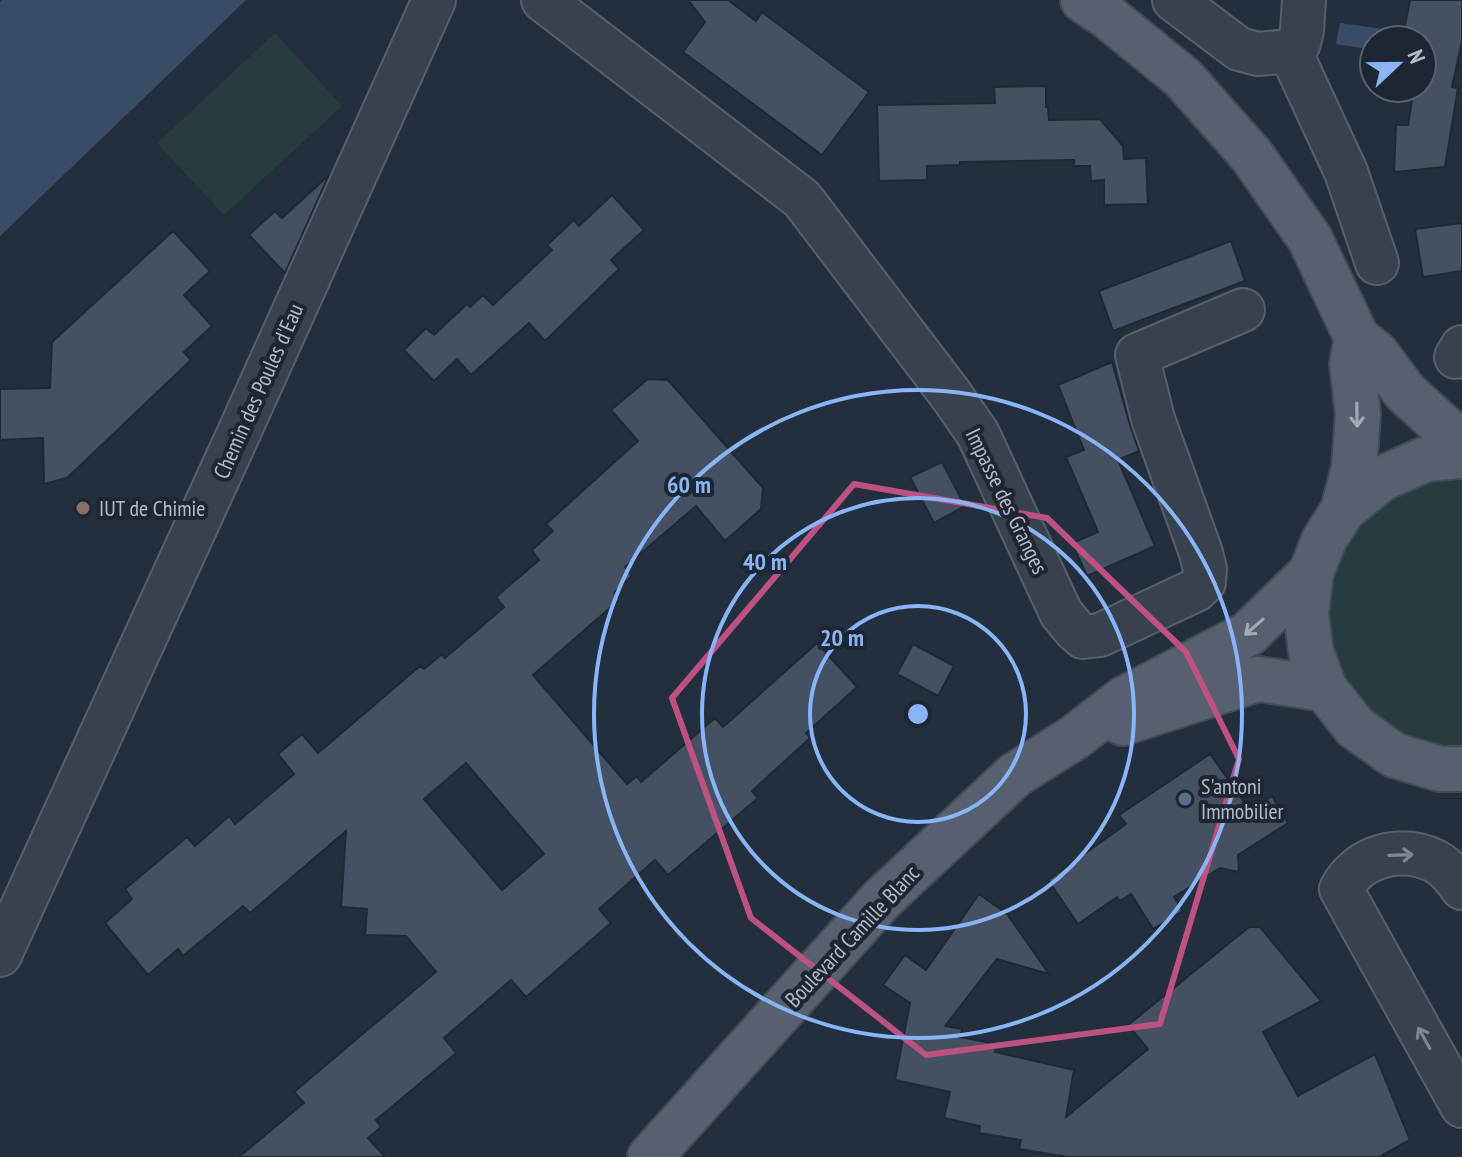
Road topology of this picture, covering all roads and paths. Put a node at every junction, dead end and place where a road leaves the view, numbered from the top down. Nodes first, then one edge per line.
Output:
1 (434, 0) edge
2 (543, 0) edge
3 (1083, 0) edge
4 (1174, 0) edge
5 (1304, 0) edge
6 (1290, 51) junction
7 (1377, 263) dead end
8 (1243, 310) dead end
9 (1357, 338) junction
10 (1462, 444) edge
11 (1462, 456) edge
12 (1343, 510) junction
13 (1311, 573) junction
14 (1325, 689) junction
15 (1075, 737) junction
16 (1462, 769) edge
17 (1462, 888) edge
18 (0, 955) edge
19 (1462, 1106) edge
20 (650, 1157) edge

1 - 18 street, Chemin des Poules d'Eau
2 - 8 street, Impasse des Granges
3 - 9 main road
4 - 6 street
5 - 6 street
6 - 7 street
9 - 10 main road
9 -> 12 main road
11 - 12 main road
12 - 13 main road
13 - 14 main road
13 -> 15 main road, Boulevard Camille Blanc
14 - 15 main road, Boulevard Camille Blanc
14 - 16 main road
15 - 20 main road, Boulevard Camille Blanc
19 -> 17 street

